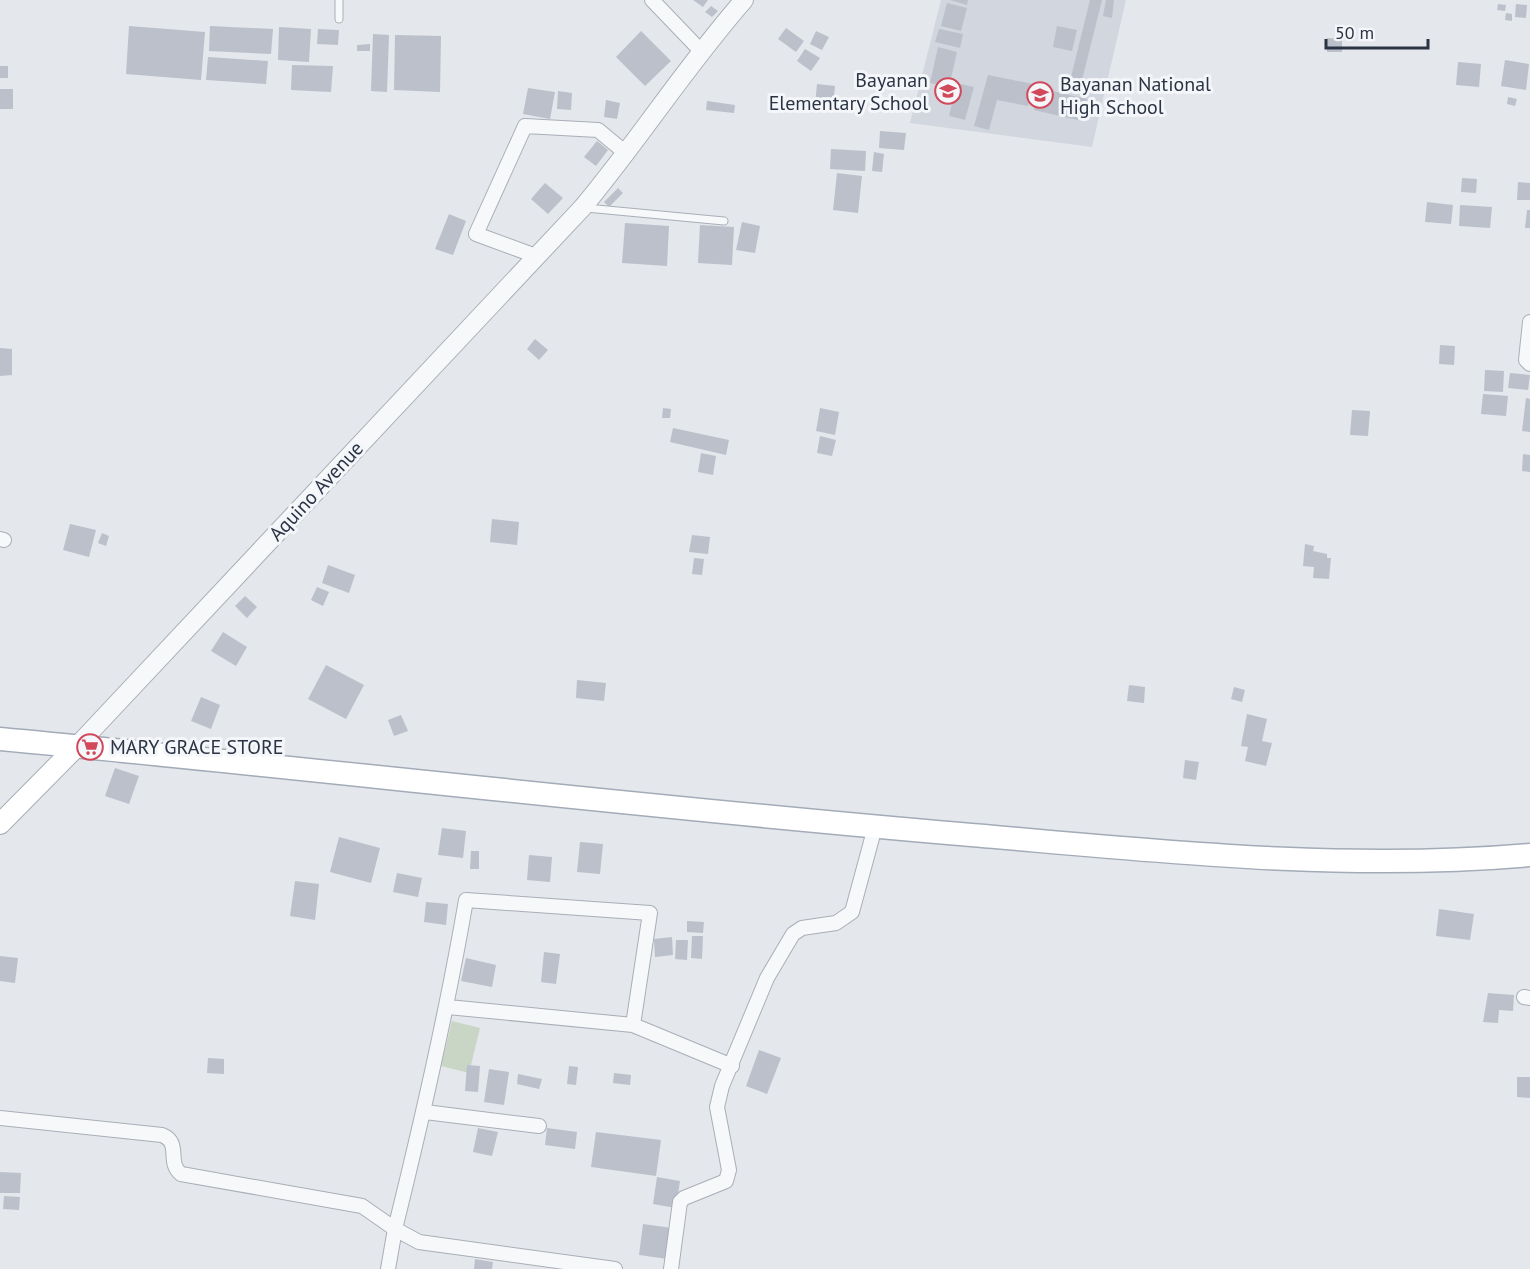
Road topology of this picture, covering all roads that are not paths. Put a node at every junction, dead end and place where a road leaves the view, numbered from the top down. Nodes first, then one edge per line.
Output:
1 (339, 0) edge
2 (652, 0) edge
3 (744, 0) edge
4 (339, 19) dead end
5 (700, 50) junction
6 (627, 154) junction
7 (583, 207) junction
8 (724, 221) dead end
9 (536, 256) junction
10 (1530, 322) edge
11 (1530, 364) edge
12 (0, 739) edge
13 (77, 746) junction
14 (0, 824) edge
15 (875, 827) junction
16 (1530, 855) edge
17 (448, 1007) junction
18 (633, 1025) junction
19 (732, 1066) junction
20 (425, 1112) junction
21 (0, 1118) edge
22 (538, 1126) dead end
23 (395, 1229) junction
24 (388, 1269) edge
25 (615, 1269) edge
26 (671, 1269) edge

1 - 4 lane
2 - 5 street
3 - 5 street, Aquino Avenue
5 - 6 street, Aquino Avenue
6 - 7 street, Aquino Avenue
6 - 9 street
7 - 8 lane
7 - 9 street, Aquino Avenue
9 - 13 street, Aquino Avenue
10 - 11 street
12 - 13 main road
13 - 14 main road, Aquino Avenue
13 - 15 main road
15 - 16 main road
15 - 19 street
17 - 18 street
17 - 18 street
17 - 20 street
18 - 19 street
19 - 26 street
20 - 22 street
20 - 23 street
21 - 23 street
23 - 24 street
23 - 25 street

